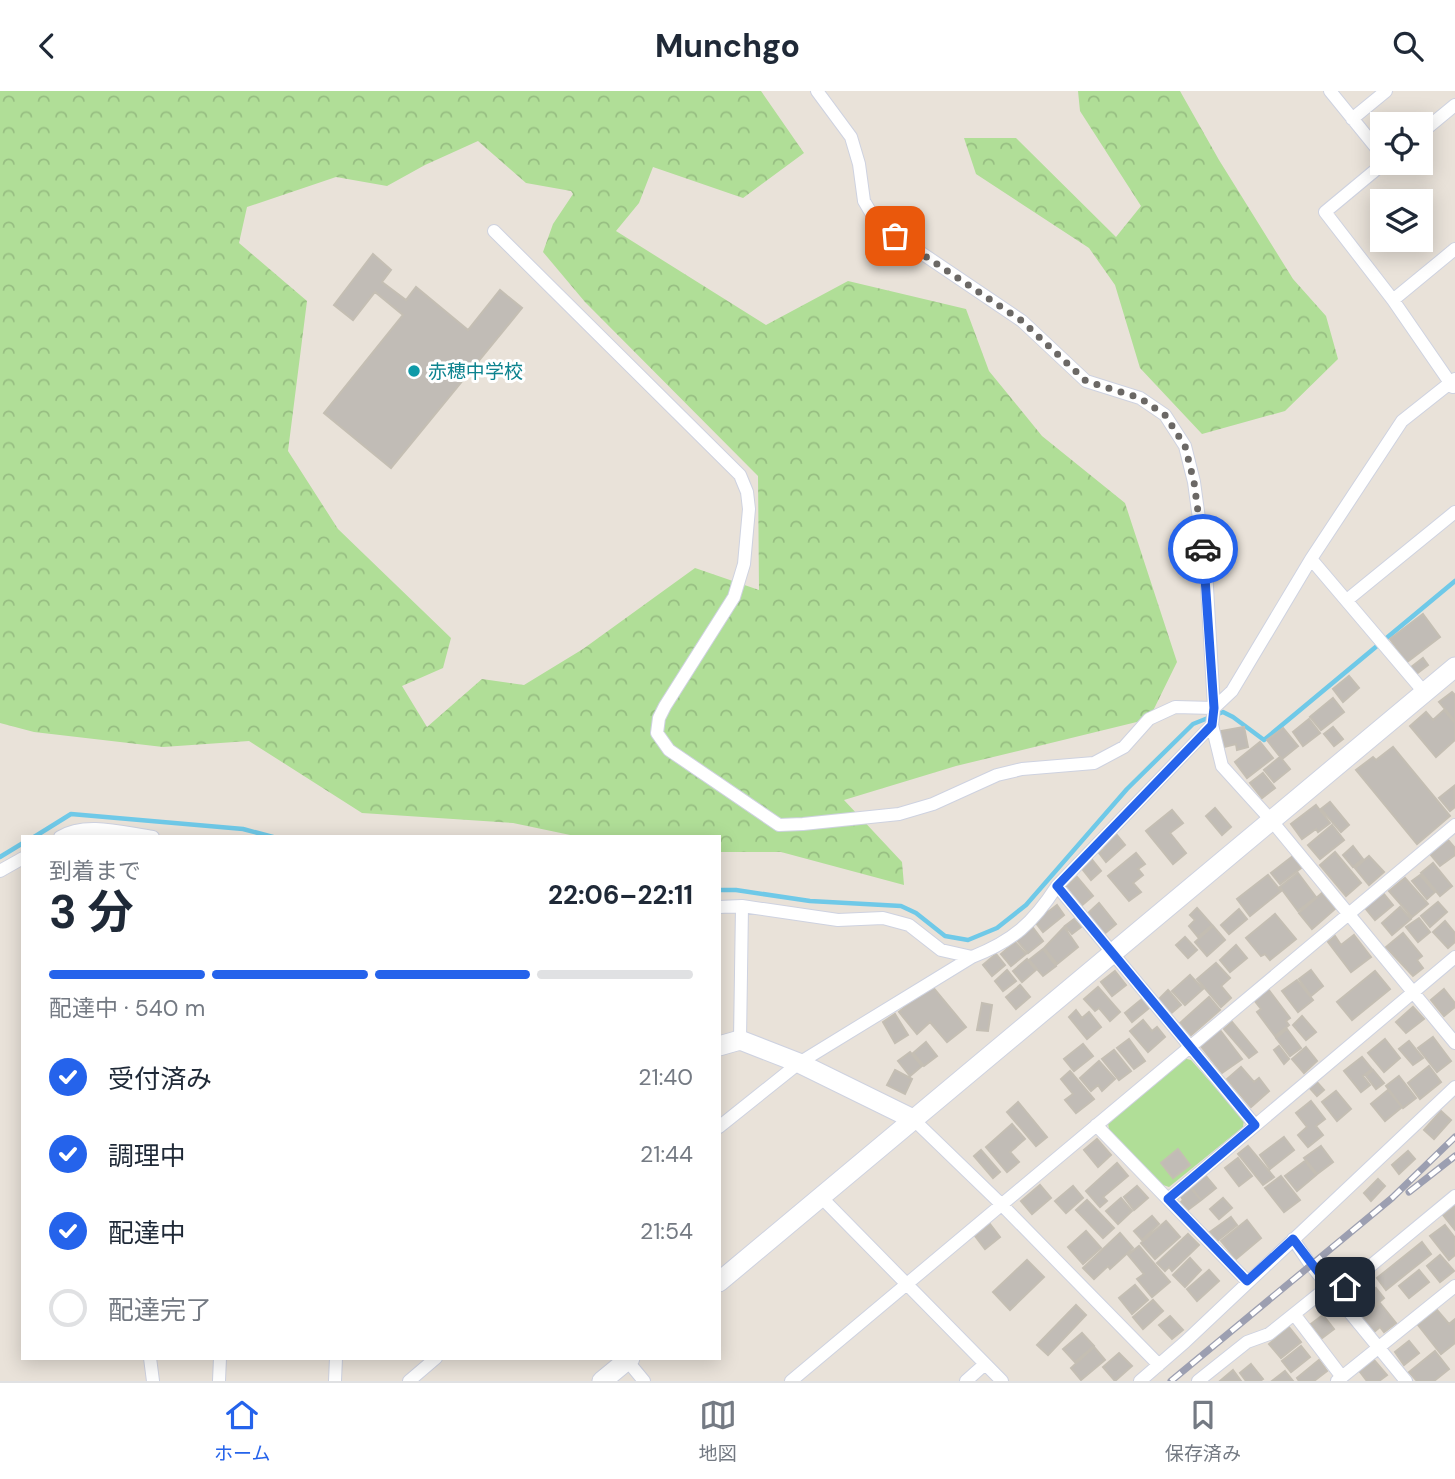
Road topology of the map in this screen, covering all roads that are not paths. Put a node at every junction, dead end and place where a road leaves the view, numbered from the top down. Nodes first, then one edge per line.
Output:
1 (817, 91) edge
2 (1330, 91) edge
3 (1386, 91) edge
4 (1455, 105) edge
5 (1352, 120) junction
6 (1433, 123) edge
7 (1370, 141) edge
8 (1370, 175) edge
9 (494, 231) dead end
10 (1455, 249) edge
11 (1393, 300) junction
12 (1453, 384) edge
13 (1455, 512) edge
14 (1311, 559) junction
15 (1347, 600) junction
16 (1455, 667) edge
17 (1424, 692) junction
18 (1214, 708) junction
19 (1212, 725) junction
20 (1271, 820) junction
21 (1455, 825) edge
22 (89, 833) edge
23 (63, 835) edge
24 (121, 835) edge
25 (21, 859) edge
26 (0, 871) edge
27 (1057, 886) junction
28 (721, 907) edge
29 (742, 907) junction
30 (1349, 914) junction
31 (1111, 954) junction
32 (972, 957) junction
33 (1455, 957) edge
34 (1413, 992) junction
35 (740, 1040) junction
36 (1455, 1043) edge
37 (721, 1045) edge
38 (1190, 1047) junction
39 (799, 1063) junction
40 (1455, 1087) edge
41 (913, 1119) junction
42 (721, 1125) edge
43 (1096, 1125) junction
44 (1255, 1125) junction
45 (1455, 1196) edge
46 (821, 1197) junction
47 (1168, 1199) junction
48 (1001, 1204) junction
49 (1293, 1239) junction
50 (721, 1281) edge
51 (1247, 1281) junction
52 (907, 1283) junction
53 (1329, 1286) junction
54 (1455, 1286) edge
55 (1294, 1314) junction
56 (1379, 1348) junction
57 (150, 1360) edge
58 (220, 1360) edge
59 (336, 1360) edge
60 (434, 1360) edge
61 (626, 1360) edge
62 (628, 1360) edge
63 (985, 1364) junction
64 (1159, 1365) junction
65 (1339, 1379) edge
66 (153, 1381) edge
67 (219, 1381) edge
68 (335, 1381) edge
69 (409, 1381) edge
70 (602, 1381) edge
71 (644, 1381) edge
72 (791, 1381) edge
73 (966, 1381) edge
74 (1002, 1381) edge
75 (1140, 1381) edge
76 (1198, 1381) edge
77 (1406, 1381) edge

1 - 18 street
2 - 5 street
3 - 5 street
4 - 6 street
5 - 7 street
8 - 11 street
9 - 18 street
10 - 11 street
11 - 12 street
12 - 14 street
13 - 15 street
14 - 15 street
14 - 18 street
15 - 17 street
16 - 17 street
17 - 20 street
18 - 19 street
19 - 20 street
19 - 27 street
20 - 30 street
20 - 31 street
21 - 30 street
22 - 23 street
22 - 24 street
25 - 26 street
27 - 31 street
27 - 32 street
28 - 29 street
29 - 32 street
29 - 35 street
30 - 34 street
30 - 38 street
31 - 38 street
31 - 41 street
32 - 39 street
33 - 34 street
34 - 36 street
34 - 44 street
35 - 37 street
35 - 39 street
38 - 43 street
38 - 44 street
39 - 41 street
39 - 42 street
40 - 49 street
41 - 46 street
41 - 48 street
43 - 47 street
43 - 48 street
44 - 47 street
45 - 53 street
46 - 50 street
46 - 52 street
47 - 51 street
48 - 52 street
48 - 64 street
49 - 51 street
49 - 53 street
51 - 64 street
52 - 63 street
52 - 72 street
53 - 55 street
53 - 56 street
54 - 56 street
55 - 65 street
55 - 76 street
56 - 65 street
56 - 77 street
57 - 66 street
58 - 67 street
59 - 68 street
60 - 69 street
61 - 70 street
62 - 71 street
63 - 73 street
63 - 74 street
64 - 75 street

